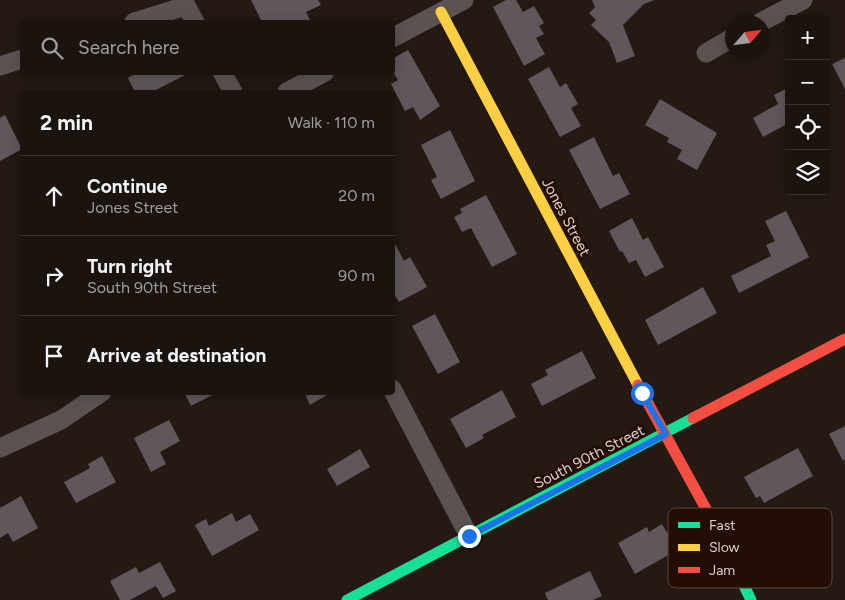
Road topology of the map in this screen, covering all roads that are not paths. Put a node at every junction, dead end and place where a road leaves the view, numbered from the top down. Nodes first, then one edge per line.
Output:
1 (464, 0) edge
2 (803, 0) edge
3 (185, 3) edge
4 (441, 12) junction
5 (770, 17) edge
6 (139, 20) edge
7 (194, 20) edge
8 (395, 36) edge
9 (725, 42) edge
10 (706, 53) dead end
11 (20, 60) edge
12 (0, 66) edge
13 (224, 75) edge
14 (319, 75) edge
15 (232, 90) edge
16 (291, 90) edge
17 (845, 339) edge
18 (98, 395) edge
19 (395, 395) edge
20 (666, 434) junction
21 (0, 448) edge
22 (706, 508) edge
23 (469, 536) junction
24 (746, 588) edge
25 (347, 600) edge
26 (752, 600) edge

1 - 4 street
2 - 5 street
3 - 6 street
3 - 7 street
4 - 8 street
4 - 20 street, Jones Street
9 - 10 street
11 - 12 street
13 - 15 street
14 - 16 street
17 - 20 street, South 90th Street
18 - 21 street
19 - 23 street
20 - 22 street, Jones Street
20 - 23 street, South 90th Street
23 - 25 street, South 90th Street
24 - 26 street, Jones Street

